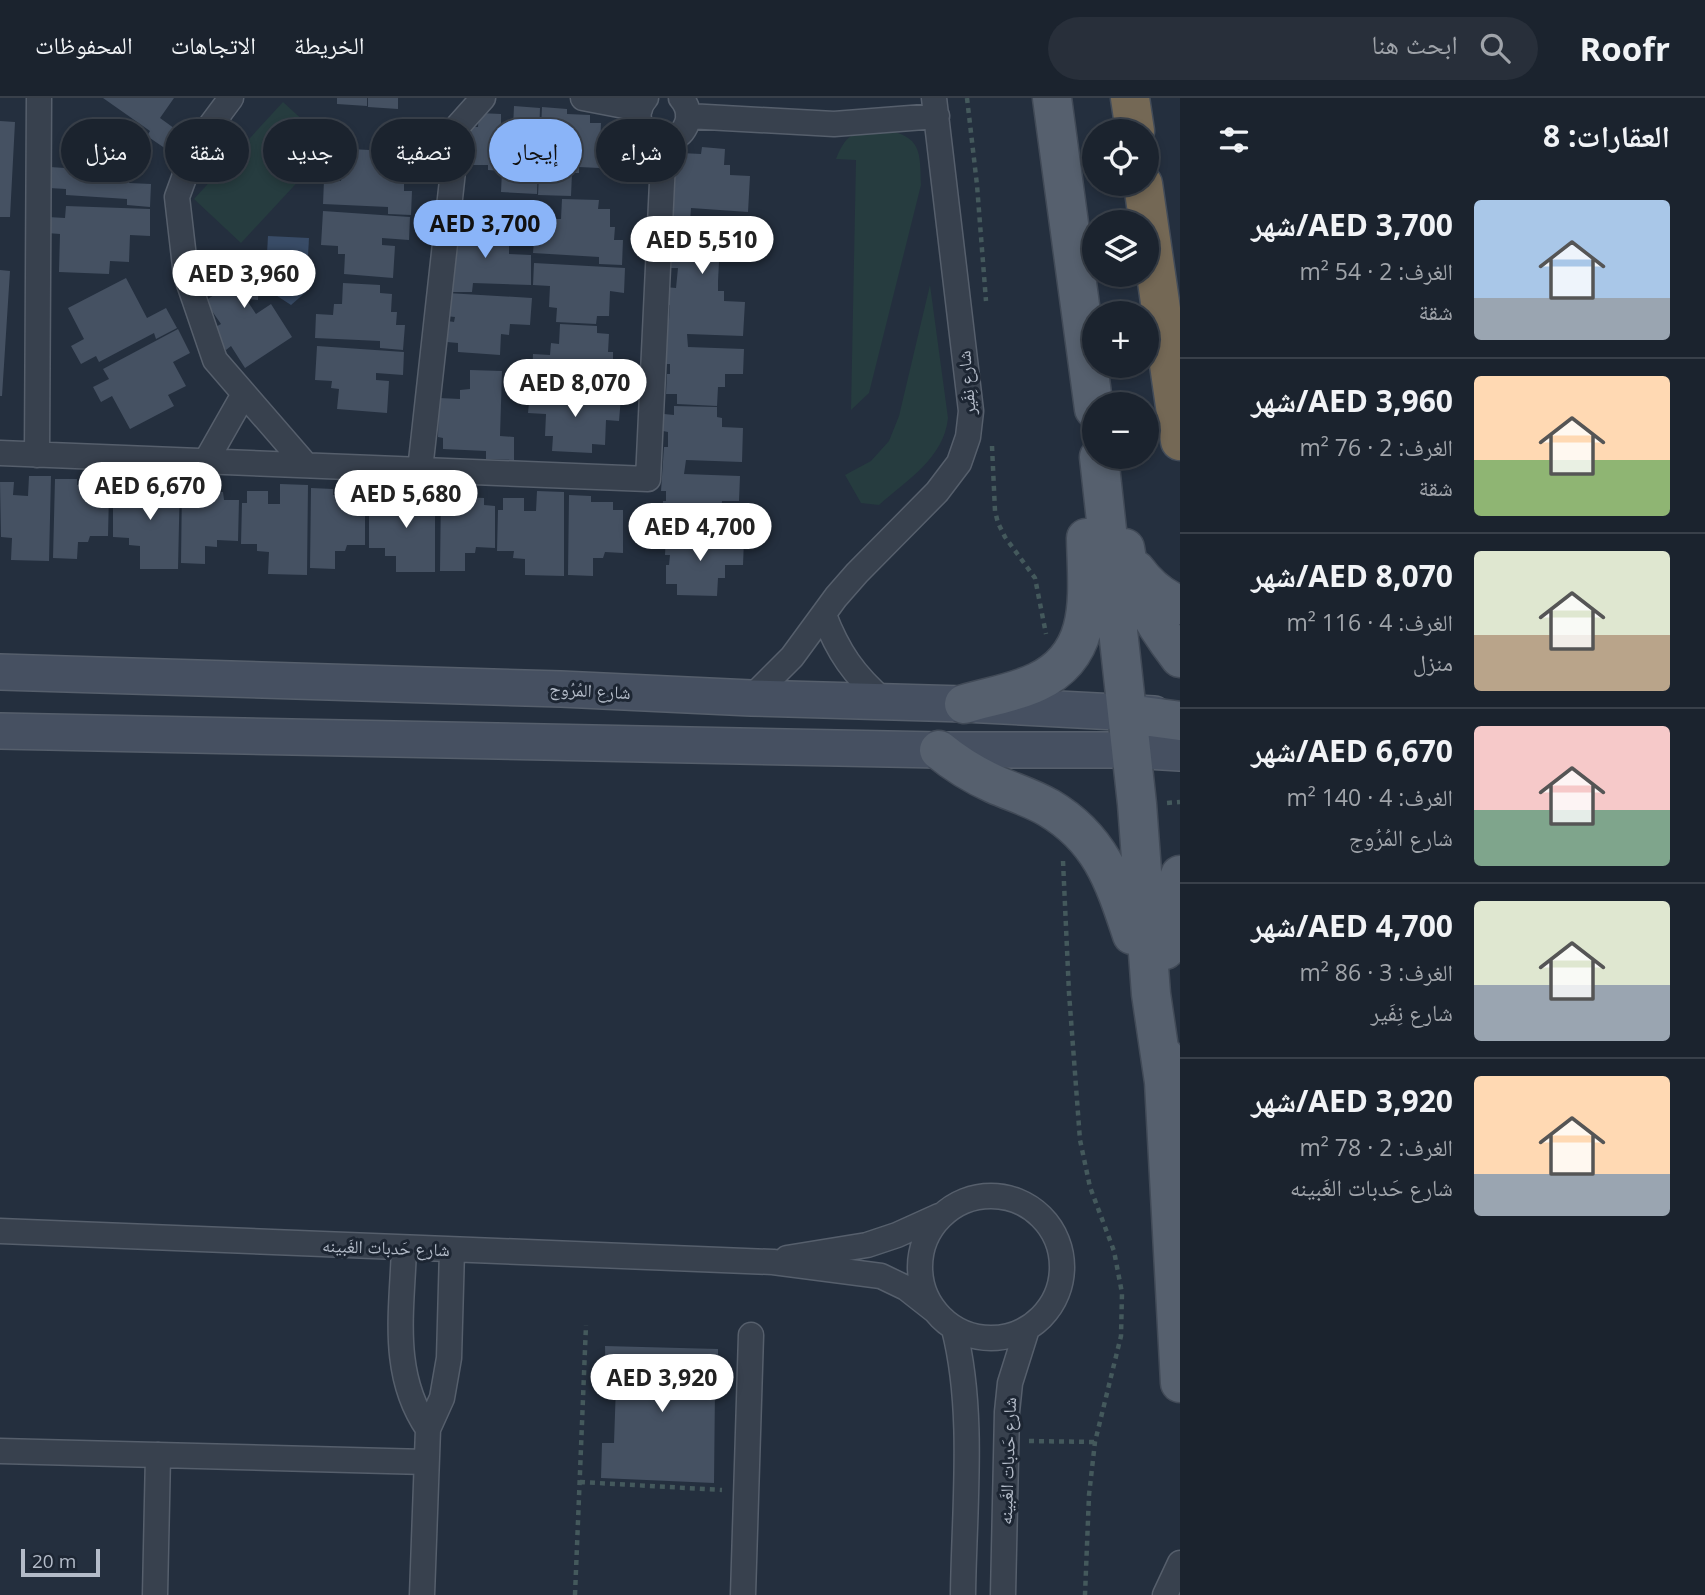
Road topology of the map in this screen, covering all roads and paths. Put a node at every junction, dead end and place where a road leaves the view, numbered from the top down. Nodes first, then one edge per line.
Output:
1 (39, 98) edge
2 (231, 98) edge
3 (483, 98) edge
4 (583, 98) edge
5 (967, 98) edge
6 (1052, 98) edge
7 (1130, 98) edge
8 (643, 103) edge
9 (685, 107) edge
10 (936, 107) edge
11 (1133, 119) edge
12 (662, 182) edge
13 (1145, 196) edge
14 (986, 309) dead end
15 (1092, 392) edge
16 (244, 394) junction
17 (1180, 441) edge
18 (992, 444) dead end
19 (0, 453) edge
20 (37, 454) junction
21 (206, 461) junction
22 (306, 465) junction
23 (1101, 469) edge
24 (1104, 469) edge
25 (1105, 469) edge
26 (420, 470) junction
27 (1126, 557) junction
28 (1180, 606) edge
29 (824, 615) junction
30 (1047, 638) dead end
31 (1180, 658) edge
32 (0, 672) edge
33 (751, 698) junction
34 (884, 701) junction
35 (964, 704) junction
36 (1180, 714) edge
37 (1180, 721) edge
38 (0, 731) edge
39 (1129, 732) junction
40 (1180, 737) edge
41 (939, 750) junction
42 (1180, 753) edge
43 (1063, 860) dead end
44 (1180, 875) edge
45 (1166, 964) edge
46 (942, 1215) junction
47 (0, 1231) edge
48 (404, 1248) junction
49 (452, 1250) junction
50 (772, 1262) junction
51 (933, 1310) junction
52 (586, 1325) dead end
53 (954, 1329) junction
54 (1027, 1329) junction
55 (751, 1335) dead end
56 (405, 1382) junction
57 (446, 1382) junction
58 (1180, 1383) edge
59 (428, 1429) junction
60 (1006, 1440) junction
61 (1095, 1443) junction
62 (0, 1451) edge
63 (158, 1455) junction
64 (426, 1462) junction
65 (580, 1482) junction
66 (746, 1491) junction
67 (1180, 1563) edge
68 (155, 1595) edge
69 (422, 1595) edge
70 (575, 1595) edge
71 (743, 1595) edge
72 (963, 1595) edge
73 (1003, 1595) edge
74 (1085, 1595) edge
75 (1165, 1595) edge

1 - 20 street
2 - 16 street
3 - 26 street
4 - 8 street
5 - 14 path
6 - 15 main road
7 - 11 highway
9 - 10 street
10 - 29 street, شارع نِفَير
12 - 26 street
13 - 17 highway
16 - 21 street
16 - 22 street
18 - 30 path
19 - 20 street
20 - 21 street
21 - 22 street
22 - 26 street
23 - 35 main road
24 - 39 main road
25 - 27 main road
27 - 28 main road
27 - 31 main road
29 - 33 street, شارع نِفَير
29 - 34 street
32 - 33 street, شارع المُرُوج
33 - 34 street, شارع المُرُوج
34 - 35 street, شارع المُرُوج
35 - 39 street, شارع المُرُوج
36 - 39 street, شارع المُرُوج
37 - 39 main road
38 - 41 street, شارع المُرُوج
39 - 40 main road
39 - 41 street, شارع المُرُوج
39 - 42 street, شارع المُرُوج
39 - 45 main road
41 - 45 main road
43 - 61 path
44 - 45 main road
45 - 58 main road
46 - 50 street, شارع حَدبات الغَبينه
46 - 51 street
46 - 54 street
47 - 48 street, شارع حَدبات الغَبينه
48 - 49 street, شارع حَدبات الغَبينه
48 - 56 street
49 - 50 street, شارع حَدبات الغَبينه
49 - 57 street
50 - 51 street, شارع حَدبات الغَبينه
51 - 53 street
52 - 65 path
53 - 54 street
53 - 72 street
54 - 60 street, شارع حَدبات الغَبينه
55 - 66 street
56 - 57 street
56 - 59 street
57 - 59 street
59 - 64 street
60 - 61 path
60 - 73 street, شارع حَدبات الغَبينه
61 - 74 path
62 - 63 street
63 - 64 street
63 - 68 street
64 - 69 street
65 - 66 path
65 - 70 path
66 - 71 street
67 - 75 street

